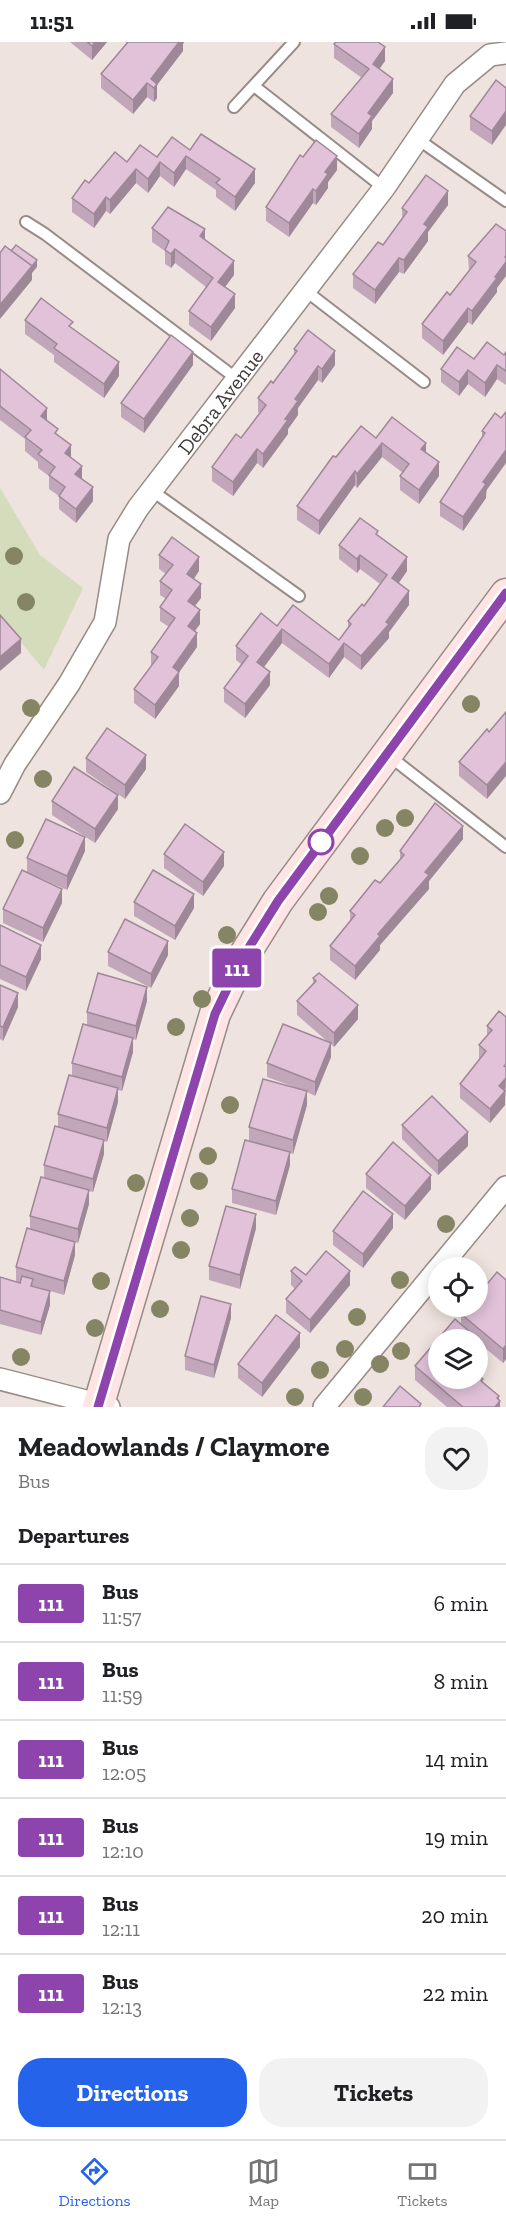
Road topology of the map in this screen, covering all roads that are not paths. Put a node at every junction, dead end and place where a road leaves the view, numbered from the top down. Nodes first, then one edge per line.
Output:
1 (294, 42) edge
2 (506, 53) edge
3 (254, 86) junction
4 (234, 108) dead end
5 (419, 140) junction
6 (384, 188) junction
7 (506, 201) edge
8 (26, 222) dead end
9 (306, 291) junction
10 (237, 379) junction
11 (424, 382) dead end
12 (151, 490) junction
13 (506, 594) edge
14 (299, 596) dead end
15 (386, 754) junction
16 (0, 794) edge
17 (506, 847) edge
18 (506, 1187) edge
19 (448, 1257) edge
20 (428, 1281) edge
21 (0, 1379) edge
22 (102, 1406) edge
23 (324, 1407) edge

1 - 3 lane
2 - 5 street, Debra Avenue
3 - 4 lane
3 - 6 lane
5 - 6 street, Debra Avenue
5 - 7 lane
6 - 9 street, Debra Avenue
8 - 10 lane
9 - 10 street, Debra Avenue
9 - 11 lane
10 - 12 street, Debra Avenue
12 - 14 lane
12 - 16 street, Debra Avenue
13 - 15 main road
15 - 17 lane
15 - 22 main road
18 - 19 street
20 - 23 street
21 - 22 street

